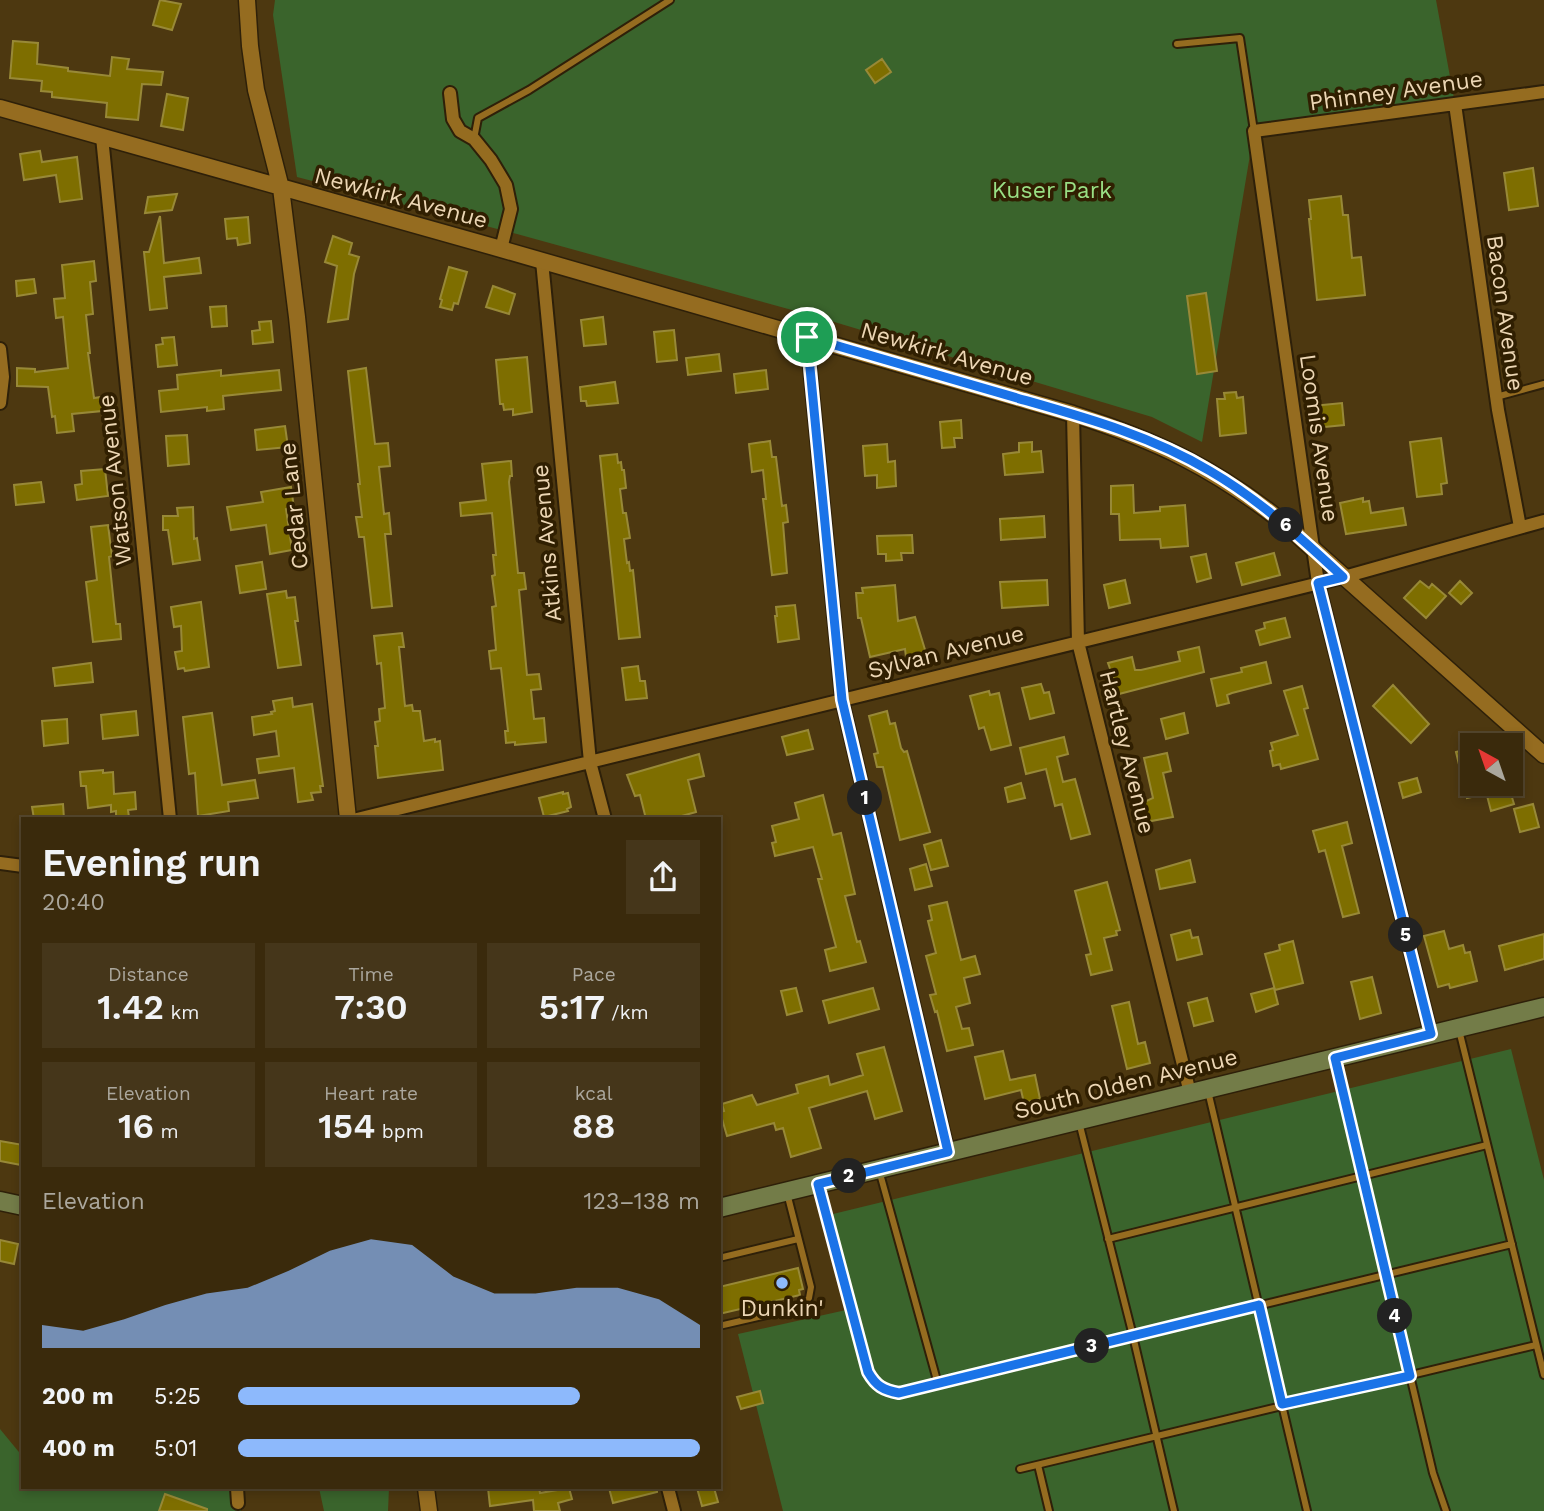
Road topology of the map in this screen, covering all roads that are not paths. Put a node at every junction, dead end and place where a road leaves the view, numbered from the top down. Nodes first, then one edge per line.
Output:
1 (247, 0) edge
2 (670, 0) edge
3 (1177, 44) dead end
4 (1544, 92) edge
5 (450, 93) dead end
6 (1455, 104) junction
7 (0, 108) edge
8 (1254, 131) junction
9 (102, 136) junction
10 (474, 139) junction
11 (281, 188) junction
12 (501, 249) junction
13 (541, 261) junction
14 (807, 337) junction
15 (0, 349) edge
16 (1544, 384) edge
17 (1496, 397) junction
18 (0, 403) edge
19 (1073, 414) junction
20 (1544, 521) edge
21 (1520, 527) junction
22 (1314, 550) junction
23 (1343, 577) junction
24 (1318, 583) junction
25 (1078, 642) junction
26 (842, 700) junction
27 (1544, 755) edge
28 (590, 762) junction
29 (170, 817) edge
30 (348, 817) edge
31 (365, 817) edge
32 (604, 817) edge
33 (0, 863) edge
34 (21, 866) edge
35 (1544, 1007) edge
36 (1458, 1028) junction
37 (1431, 1034) junction
38 (1335, 1058) junction
39 (1199, 1091) junction
40 (1079, 1120) junction
41 (1487, 1145) junction
42 (948, 1152) junction
43 (878, 1169) junction
44 (1362, 1176) junction
45 (818, 1184) junction
46 (786, 1192) junction
47 (0, 1201) edge
48 (21, 1206) edge
49 (1235, 1207) junction
50 (721, 1208) edge
51 (798, 1239) junction
52 (1108, 1239) junction
53 (1512, 1244) junction
54 (721, 1258) edge
55 (1386, 1275) junction
56 (1259, 1305) junction
57 (721, 1326) edge
58 (1133, 1336) junction
59 (1536, 1345) junction
60 (1544, 1375) edge
61 (1410, 1376) junction
62 (938, 1384) junction
63 (1282, 1404) junction
64 (1156, 1435) junction
65 (1038, 1465) junction
66 (1020, 1469) dead end
67 (237, 1489) edge
68 (426, 1489) edge
69 (668, 1489) edge
70 (238, 1503) dead end
71 (429, 1511) edge
72 (674, 1511) edge
73 (1049, 1511) edge
74 (1174, 1511) edge
75 (1307, 1511) edge
76 (1446, 1511) edge

1 - 11 street, Cedar Lane
2 - 10 lane
3 - 8 lane
4 - 6 street, Phinney Avenue
5 - 10 street
6 - 8 street, Phinney Avenue
6 - 17 street, Bacon Avenue
7 - 9 street, Newkirk Avenue
8 - 22 street, Loomis Avenue
9 - 11 street, Newkirk Avenue
9 - 29 street, Watson Avenue
10 - 12 street
11 - 12 street, Newkirk Avenue
11 - 30 street, Cedar Lane
12 - 13 street, Newkirk Avenue
13 - 14 street, Newkirk Avenue
13 - 28 street, Atkins Avenue
14 - 19 street, Newkirk Avenue
14 - 26 street
15 - 18 street
16 - 17 lane
17 - 21 street, Bacon Avenue
19 - 22 street, Newkirk Avenue
19 - 25 street, Hartley Avenue
20 - 21 street, Sylvan Avenue
21 - 23 street, Sylvan Avenue
22 - 23 street, Newkirk Avenue
22 - 24 street, Loomis Avenue
23 - 24 street, Sylvan Avenue
23 - 27 street, Newkirk Avenue
24 - 25 street, Sylvan Avenue
24 - 37 street, Loomis Avenue
25 - 26 street, Sylvan Avenue
25 - 39 street, Hartley Avenue
26 - 28 street, Sylvan Avenue
26 - 42 street
28 - 31 street, Sylvan Avenue
28 - 32 street, Atkins Avenue
33 - 34 street
35 - 36 main road, South Olden Avenue
36 - 37 main road, South Olden Avenue
36 - 41 lane
37 - 38 main road, South Olden Avenue
38 - 39 main road, South Olden Avenue
38 - 44 lane
39 - 40 main road, South Olden Avenue
39 - 49 lane
40 - 42 main road, South Olden Avenue
40 - 52 lane
41 - 44 lane
41 - 53 lane
42 - 43 main road, South Olden Avenue
43 - 45 main road, South Olden Avenue
43 - 62 lane
44 - 49 lane
44 - 55 lane
45 - 46 main road, South Olden Avenue
45 - 62 lane
46 - 50 main road, South Olden Avenue
46 - 51 lane
47 - 48 main road
49 - 52 lane
49 - 56 lane
51 - 54 lane
51 - 57 lane
52 - 58 lane
53 - 55 lane
53 - 59 lane
55 - 56 lane
55 - 61 lane
56 - 58 lane
56 - 63 lane
58 - 62 lane
58 - 64 lane
59 - 60 lane
59 - 61 lane
61 - 63 lane
61 - 76 lane
63 - 64 lane
63 - 75 lane
64 - 65 lane
64 - 74 lane
65 - 66 lane
65 - 73 lane
67 - 70 street
68 - 71 street
69 - 72 street

